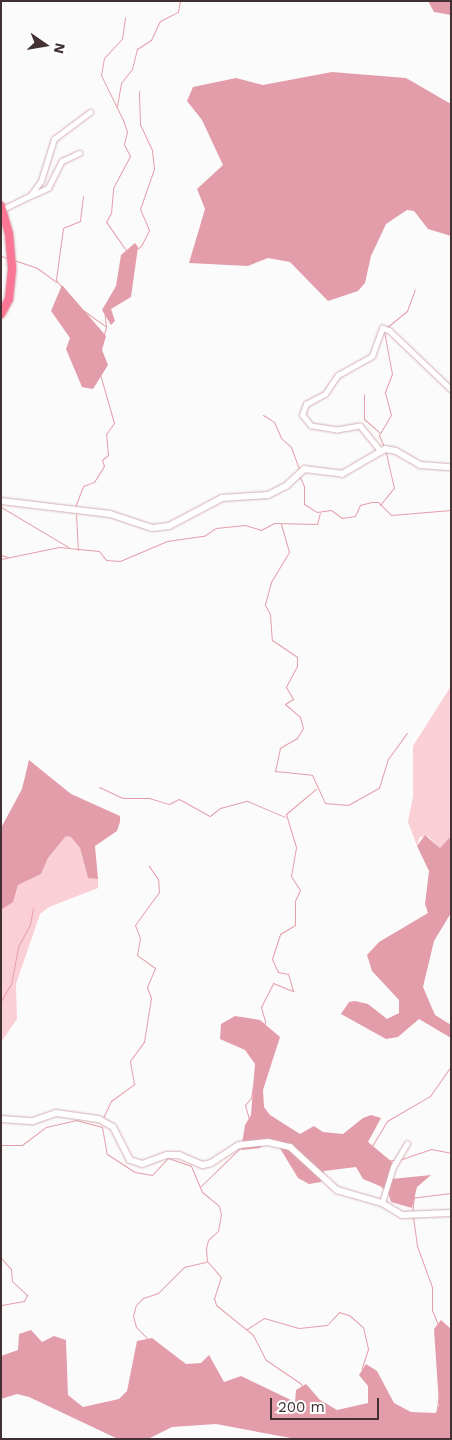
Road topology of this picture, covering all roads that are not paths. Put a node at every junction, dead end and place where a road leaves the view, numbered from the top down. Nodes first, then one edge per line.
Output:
1 (90, 112) dead end
2 (79, 153) dead end
3 (30, 196) junction
4 (2, 207) edge
5 (1, 314) edge
6 (451, 389) edge
7 (380, 452) junction
8 (451, 467) edge
9 (1, 501) edge
10 (1, 1119) edge
11 (407, 1144) dead end
12 (382, 1203) junction
13 (451, 1214) edge

1 - 3 street
2 - 3 street
3 - 4 street
4 - 5 highway
6 - 7 street
7 - 8 street
7 - 9 street
10 - 12 street
11 - 12 street
12 - 13 street

